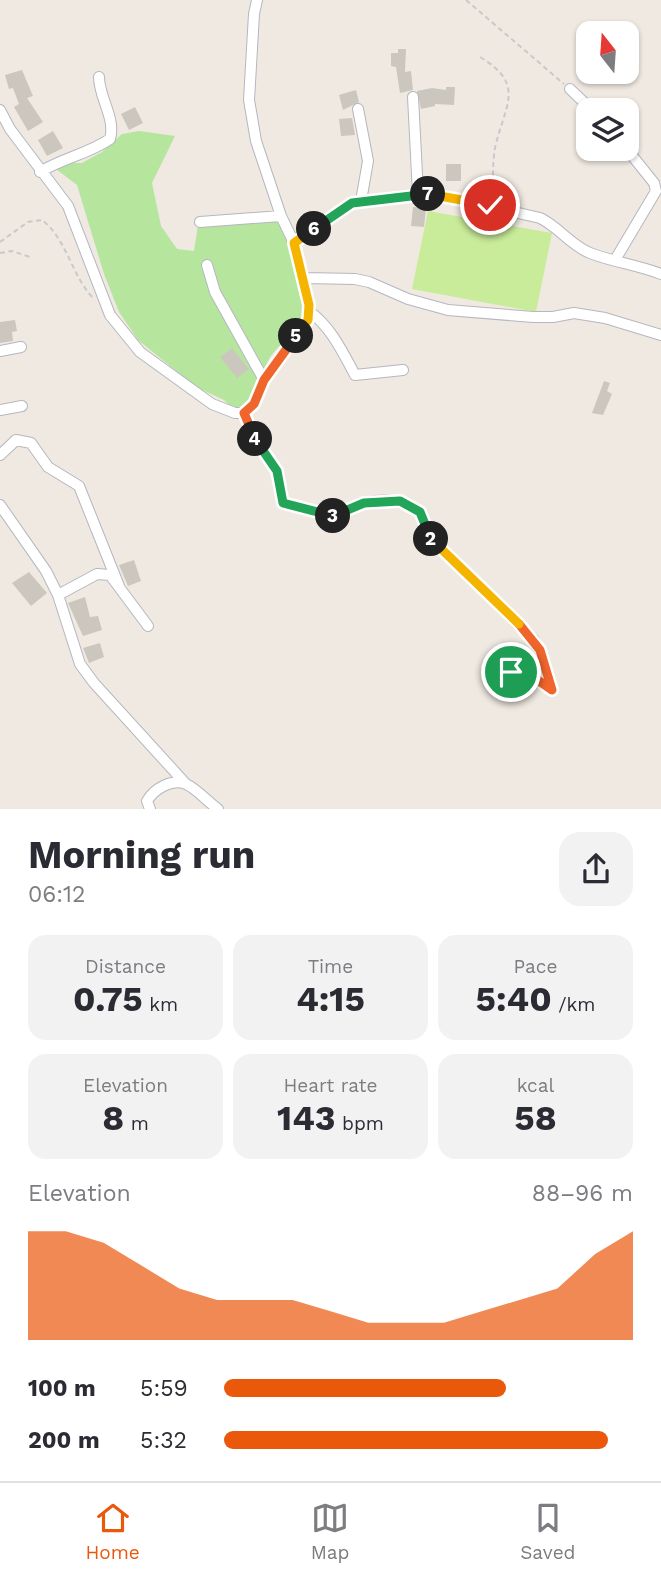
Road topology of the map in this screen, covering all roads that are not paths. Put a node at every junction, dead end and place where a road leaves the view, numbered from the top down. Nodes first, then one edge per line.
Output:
1 (257, 0) edge
2 (99, 77) dead end
3 (570, 89) road end
4 (413, 97) dead end
5 (579, 98) edge
6 (358, 109) dead end
7 (0, 110) edge
8 (636, 161) edge
9 (40, 172) junction
10 (418, 194) junction
11 (361, 201) junction
12 (281, 216) junction
13 (200, 222) dead end
14 (294, 243) junction
15 (615, 260) junction
16 (207, 265) dead end
17 (661, 274) edge
18 (304, 278) junction
19 (309, 311) junction
20 (661, 335) edge
21 (21, 347) dead end
22 (0, 351) edge
23 (403, 370) dead end
24 (264, 380) junction
25 (22, 406) dead end
26 (0, 410) edge
27 (244, 413) junction
28 (0, 455) edge
29 (0, 505) edge
30 (119, 586) junction
31 (58, 595) junction
32 (148, 626) dead end
33 (511, 672) dead end
34 (185, 783) junction
35 (150, 809) edge
36 (218, 809) edge

1 - 12 street
2 - 9 street
3 - 5 street
4 - 10 street
6 - 11 street
7 - 9 street
8 - 15 street
9 - 27 street
10 - 11 street
10 - 15 street
11 - 14 street
12 - 13 street
12 - 14 street
14 - 18 street
15 - 17 street
16 - 24 street
18 - 19 street
18 - 20 street
19 - 23 street
19 - 24 street
21 - 22 street
24 - 27 street
25 - 26 street
27 - 33 street
28 - 30 street
29 - 31 street
30 - 31 street
30 - 32 street
31 - 34 street
34 - 35 street
34 - 36 street

